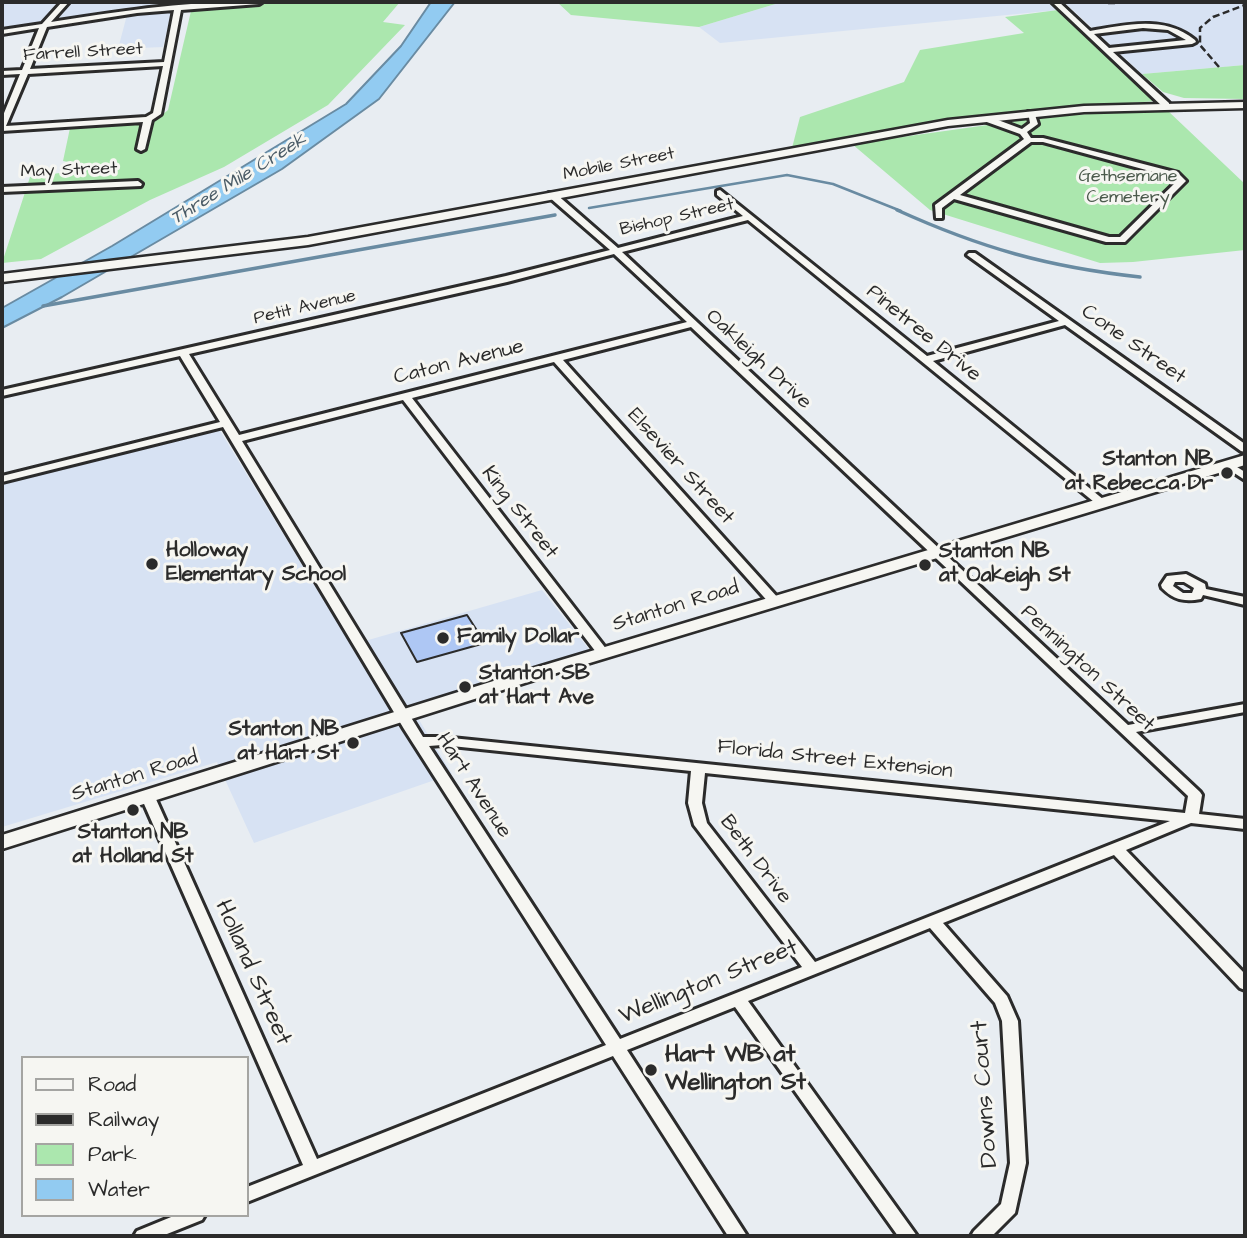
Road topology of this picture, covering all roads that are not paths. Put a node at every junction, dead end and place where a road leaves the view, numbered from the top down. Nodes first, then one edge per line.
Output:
1 (66, 2) edge
2 (259, 2) edge
3 (1055, 2) edge
4 (178, 8) junction
5 (44, 26) junction
6 (2, 32) edge
7 (1089, 33) junction
8 (1108, 50) junction
9 (167, 64) junction
10 (23, 72) junction
11 (2, 73) edge
12 (1166, 105) junction
13 (1245, 105) edge
14 (1031, 114) junction
15 (148, 119) junction
16 (987, 119) junction
17 (2, 128) edge
18 (1026, 136) junction
19 (141, 149) dead end
20 (138, 184) dead end
21 (2, 190) edge
22 (720, 193) dead end
23 (552, 195) junction
24 (953, 196) junction
25 (939, 216) dead end
26 (748, 217) junction
27 (614, 249) junction
28 (972, 255) dead end
29 (2, 278) edge
30 (1066, 322) junction
31 (692, 324) junction
32 (183, 352) junction
33 (556, 358) junction
34 (925, 360) junction
35 (2, 393) edge
36 (405, 396) junction
37 (227, 423) junction
38 (236, 439) junction
39 (1245, 449) edge
40 (1237, 462) edge
41 (1245, 477) edge
42 (2, 479) edge
43 (1103, 504) junction
44 (937, 554) junction
45 (1201, 590) dead end
46 (775, 601) junction
47 (1245, 601) edge
48 (603, 653) junction
49 (1245, 708) edge
50 (404, 716) junction
51 (1124, 730) junction
52 (420, 742) junction
53 (699, 767) junction
54 (148, 797) junction
55 (1191, 818) junction
56 (1245, 824) edge
57 (2, 842) edge
58 (1116, 848) junction
59 (932, 920) junction
60 (811, 968) junction
61 (1245, 984) edge
62 (737, 998) junction
63 (618, 1047) junction
64 (313, 1169) junction
65 (248, 1195) edge
66 (191, 1217) edge
67 (143, 1236) edge
68 (738, 1236) edge
69 (908, 1236) edge
70 (980, 1236) edge

1 - 5 street
2 - 4 street
3 - 7 street
4 - 5 street
4 - 9 street
5 - 6 street
5 - 10 street
7 - 8 street
7 - 8 street
8 - 12 street
9 - 10 street, Farrell Street
9 - 15 street
10 - 11 street, Farrell Street
10 - 17 street
12 - 13 street, Mobile Street
12 - 14 street, Mobile Street
14 - 16 street, Mobile Street
14 - 18 street
15 - 17 street
15 - 19 street
16 - 18 street
16 - 23 street, Mobile Street
18 - 24 street
18 - 24 street
20 - 21 street, May Street
22 - 26 street, Pinetree Drive
23 - 27 street, Oakleigh Drive
23 - 29 street, Mobile Street
24 - 25 street
26 - 27 street, Bishop Street
26 - 34 street, Pinetree Drive
27 - 31 street, Oakleigh Drive
27 - 32 street, Petit Avenue
28 - 30 street, Cone Street
30 - 34 street
30 - 39 street, Cone Street
31 - 33 street, Caton Avenue
31 - 44 street, Oakleigh Drive
32 - 35 street, Petit Avenue
32 - 37 street, Hart Avenue
33 - 36 street, Caton Avenue
33 - 46 street, Elsevier Street
34 - 43 street, Pinetree Drive
36 - 38 street, Caton Avenue
36 - 48 street, King Street
37 - 38 street, Hart Avenue
37 - 42 street
38 - 50 street, Hart Avenue
40 - 41 street
40 - 43 street, Stanton Road
43 - 44 street, Stanton Road
44 - 46 street, Stanton Road
44 - 51 street, Pennington Street
45 - 47 street
46 - 48 street, Stanton Road
48 - 50 street, Stanton Road
49 - 51 street
50 - 52 street, Hart Avenue
50 - 54 street, Stanton Road
51 - 55 street, Pennington Street
52 - 53 street, Florida Street Extension
52 - 63 street, Hart Avenue
53 - 55 street, Florida Street Extension
53 - 60 street, Beth Drive
54 - 57 street, Stanton Road
54 - 64 street, Holland Street
55 - 56 street, Florida Street Extension
55 - 58 street, Wellington Street
58 - 59 street, Wellington Street
58 - 61 street
59 - 60 street, Wellington Street
59 - 70 street, Downs Court
60 - 62 street, Wellington Street
62 - 63 street, Wellington Street
62 - 69 street
63 - 64 street, Wellington Street
63 - 68 street, Hart Avenue
64 - 65 street, Wellington Street
66 - 67 street

